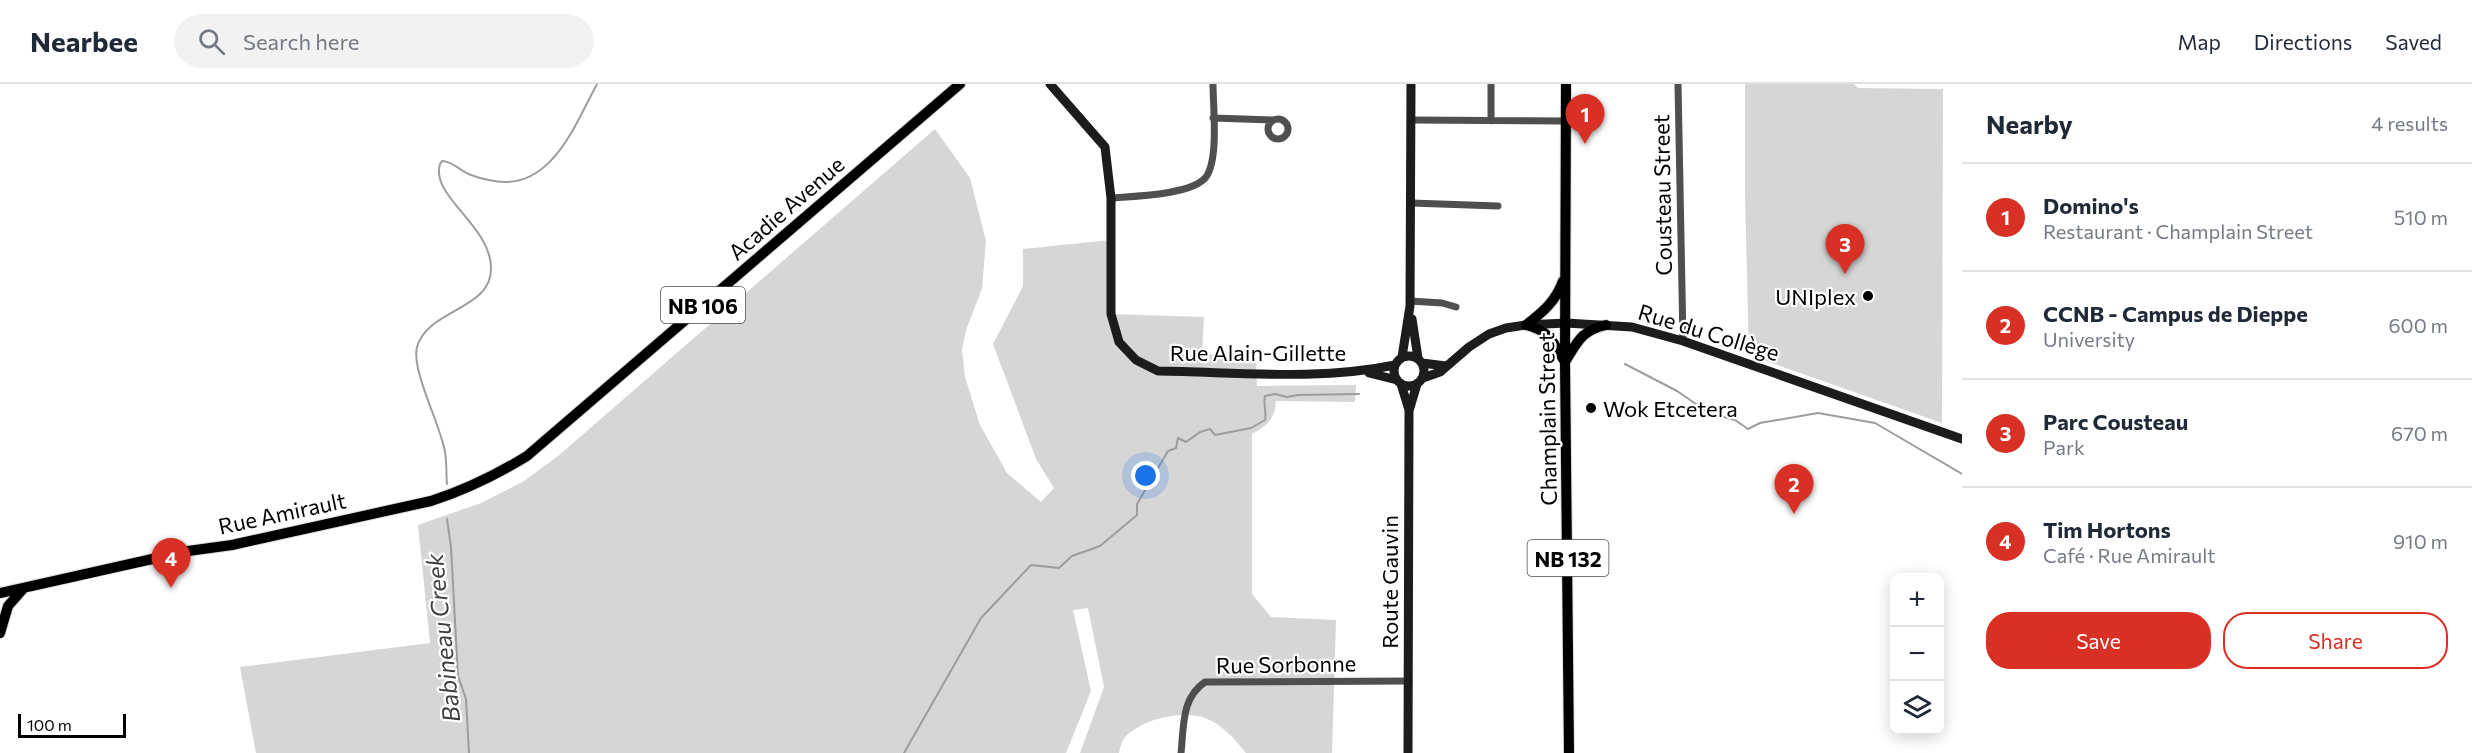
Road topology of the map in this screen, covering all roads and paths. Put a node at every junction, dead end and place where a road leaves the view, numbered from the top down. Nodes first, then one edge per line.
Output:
1 (960, 84) edge
2 (1050, 84) edge
3 (1213, 84) edge
4 (1411, 84) edge
5 (1491, 84) edge
6 (1566, 84) edge
7 (1678, 84) edge
8 (1213, 118) junction
9 (1273, 120) dead end
10 (1411, 120) junction
11 (1491, 120) junction
12 (1566, 120) junction
13 (1111, 198) junction
14 (1411, 203) junction
15 (1498, 206) dead end
16 (1566, 272) junction
17 (1410, 303) junction
18 (1456, 307) dead end
19 (1566, 323) junction
20 (1526, 325) junction
21 (1606, 325) junction
22 (1683, 341) junction
23 (1402, 357) junction
24 (1420, 361) junction
25 (1565, 362) junction
26 (1395, 365) junction
27 (1446, 366) junction
28 (1363, 372) junction
29 (1420, 381) junction
30 (1399, 382) junction
31 (1409, 411) junction
32 (1962, 438) edge
33 (430, 501) joint
34 (25, 588) junction
35 (0, 593) edge
36 (0, 633) edge
37 (1409, 681) junction
38 (1181, 753) edge
39 (1408, 753) edge
40 (1569, 753) edge

1 - 33 main road, Acadie Avenue / NB 106
2 - 13 street, Rue Alain-Gillette
3 - 8 street
4 - 10 street
5 - 11 street
6 - 12 main road, Champlain Street / NB 132
7 - 22 street, Cousteau Street
8 - 9 street
8 - 13 street
10 - 11 street
10 - 14 street
11 - 12 street
12 - 16 main road, Champlain Street / NB 132
13 - 28 street, Rue Alain-Gillette
14 - 15 street
14 - 17 street
16 - 19 main road, Champlain Street / NB 132
16 - 20 main road
17 - 18 street
17 - 23 street
17 - 24 street
19 - 20 street, Rue du Collège
19 - 21 street, Rue du Collège
19 - 25 main road, Champlain Street / NB 132
20 - 25 main road
20 - 27 street, Rue du Collège
21 - 22 street, Rue du Collège
21 - 25 main road
22 - 32 street, Rue du Collège
23 - 24 street
23 - 26 street
24 - 27 street
24 - 29 street
25 - 40 main road, Champlain Street / NB 132
26 - 28 street, Rue Alain-Gillette
26 - 30 street
27 - 29 street, Rue du Collège
28 - 30 street, Rue Alain-Gillette
29 - 30 street
29 - 31 street, Route Gauvin
30 - 31 street, Route Gauvin
31 - 37 street, Route Gauvin
33 - 34 main road, Rue Amirault / NB 106
34 - 35 main road, Rue Amirault / NB 106
34 - 36 main road
37 - 38 street, Rue Sorbonne
37 - 39 street, Route Gauvin

